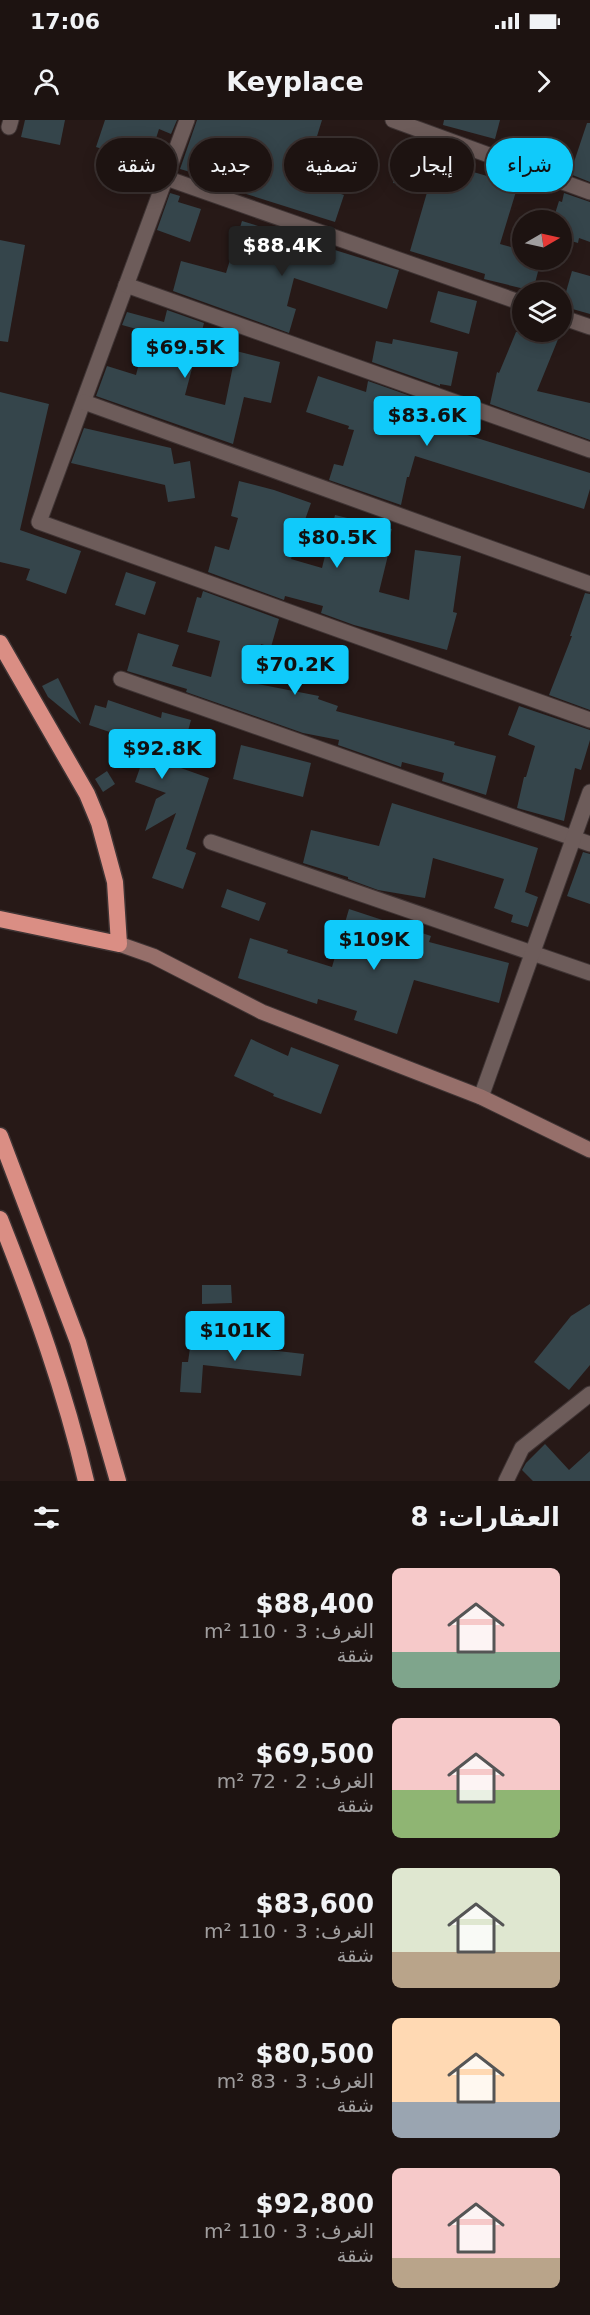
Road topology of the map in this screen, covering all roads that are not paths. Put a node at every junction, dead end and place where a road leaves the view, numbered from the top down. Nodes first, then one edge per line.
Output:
1 (187, 120) edge
2 (393, 120) edge
3 (177, 148) edge
4 (177, 182) edge
5 (161, 192) edge
6 (590, 192) edge
7 (126, 285) junction
8 (512, 299) edge
9 (572, 321) edge
10 (590, 327) edge
11 (84, 402) junction
12 (590, 450) edge
13 (590, 584) edge
14 (0, 643) edge
15 (121, 679) dead end
16 (590, 720) edge
17 (590, 792) edge
18 (574, 838) junction
19 (211, 842) dead end
20 (590, 844) edge
21 (0, 919) edge
22 (119, 944) junction
23 (532, 953) junction
24 (590, 973) edge
25 (481, 1097) junction
26 (0, 1136) edge
27 (590, 1150) edge
28 (0, 1219) edge
29 (590, 1394) edge
30 (86, 1481) edge
31 (118, 1481) edge
32 (506, 1481) edge

1 - 3 street
2 - 6 street
4 - 8 street
5 - 7 street
7 - 11 street
7 - 12 street
9 - 10 street
11 - 13 street
11 - 16 street
14 - 22 highway
15 - 18 street
17 - 18 street
18 - 20 street
18 - 23 street
19 - 23 street
21 - 22 highway
22 - 25 main road
23 - 24 street
23 - 25 street
25 - 27 main road
26 - 31 highway
28 - 30 highway
29 - 32 street

